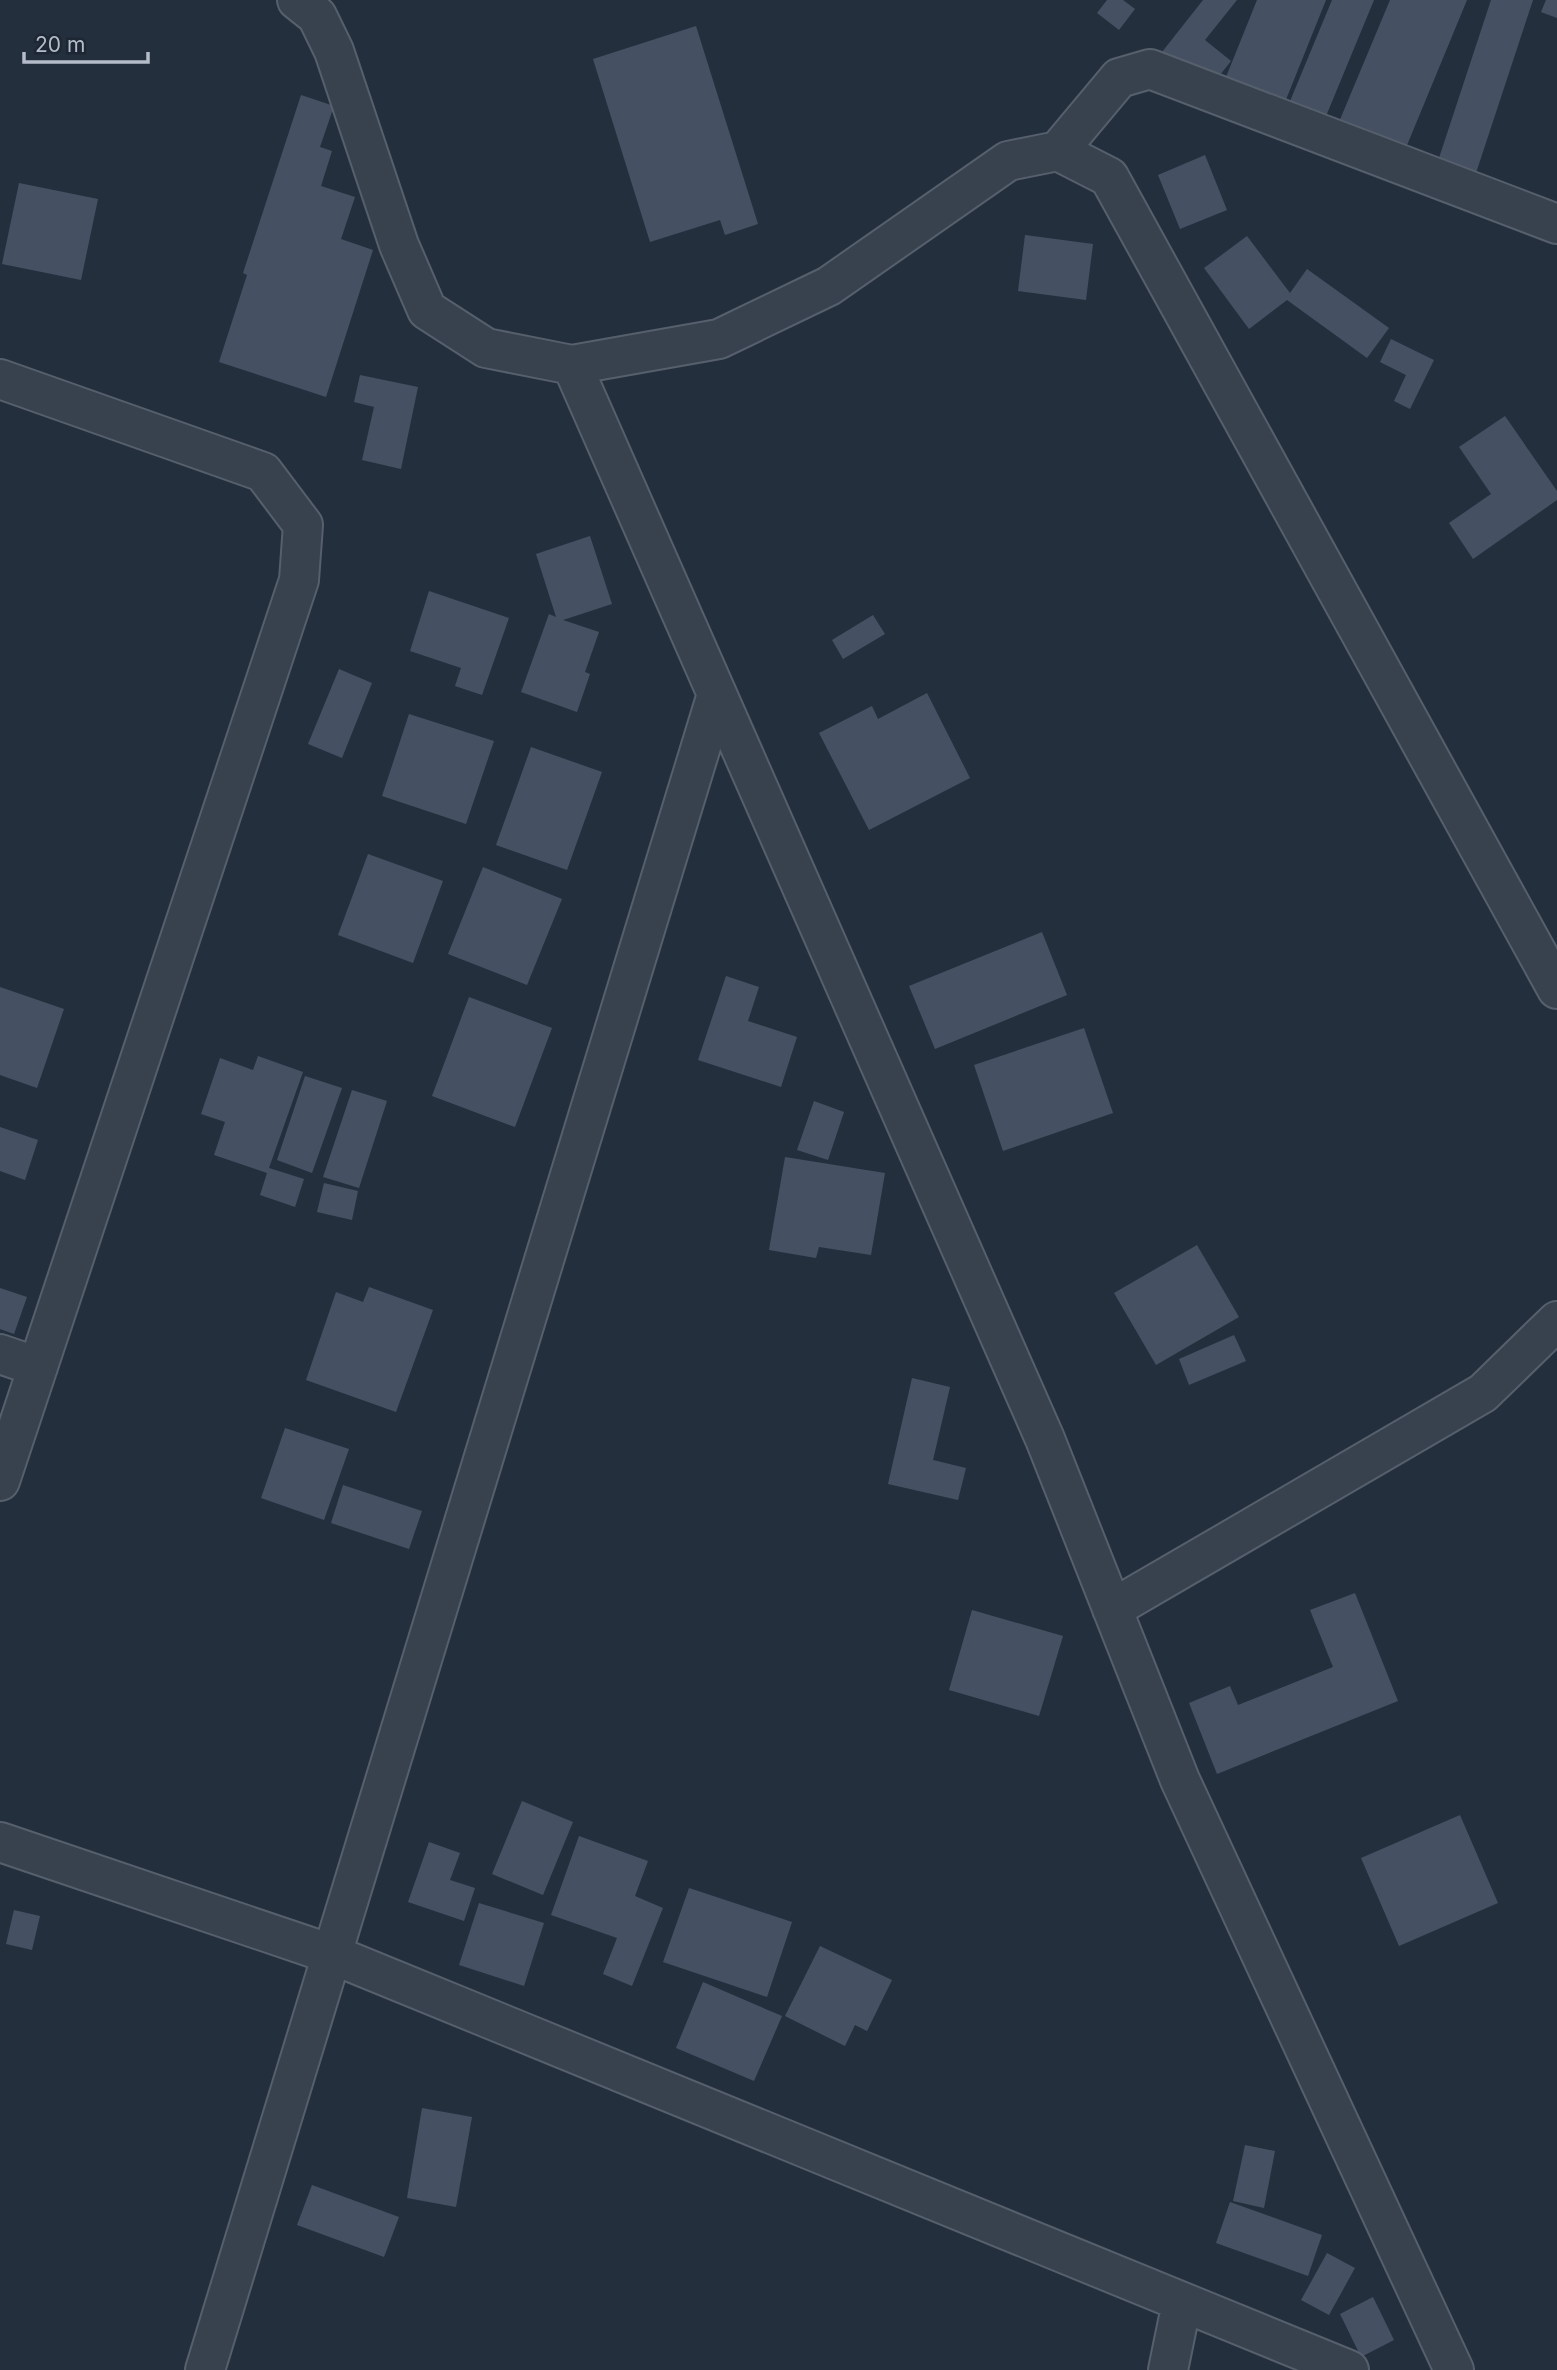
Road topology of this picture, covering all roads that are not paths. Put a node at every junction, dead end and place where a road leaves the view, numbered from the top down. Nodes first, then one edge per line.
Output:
1 (297, 0) edge
2 (1058, 151) junction
3 (1557, 224) edge
4 (572, 365) junction
5 (0, 379) edge
6 (718, 694) junction
7 (1557, 989) edge
8 (1557, 1321) edge
9 (0, 1354) edge
10 (38, 1367) junction
11 (0, 1482) edge
12 (1112, 1609) junction
13 (0, 1842) edge
14 (331, 1954) junction
15 (1182, 2302) junction
16 (205, 2370) edge
17 (1168, 2370) edge
18 (1349, 2370) edge
19 (1454, 2370) edge

1 - 4 street
2 - 3 street
2 - 4 street
2 - 7 street
4 - 6 street
5 - 10 street
6 - 12 street
6 - 14 street
8 - 12 street
9 - 10 street
10 - 11 street
12 - 19 street
13 - 14 street
14 - 15 street
14 - 16 street
15 - 17 street
15 - 18 street

